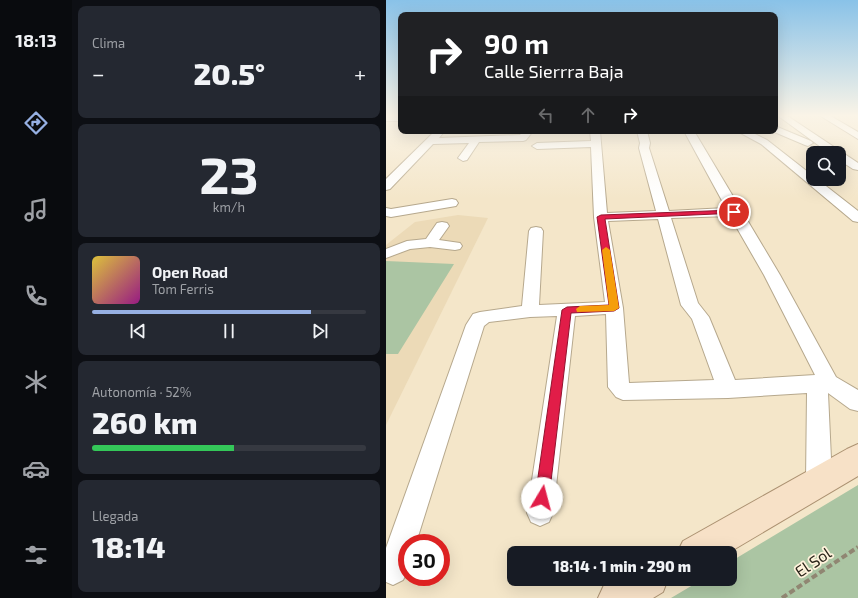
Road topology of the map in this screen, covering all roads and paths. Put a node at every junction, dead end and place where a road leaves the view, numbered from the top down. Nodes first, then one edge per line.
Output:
1 (429, 143) edge
2 (474, 143) edge
3 (557, 143) edge
4 (596, 143) edge
5 (644, 143) edge
6 (696, 143) edge
7 (765, 143) edge
8 (775, 143) edge
9 (809, 143) edge
10 (537, 146) dead end
11 (822, 146) edge
12 (462, 158) dead end
13 (846, 159) edge
14 (857, 166) edge
15 (806, 167) edge
16 (806, 171) edge
17 (386, 186) edge
18 (827, 186) edge
19 (828, 186) edge
20 (452, 203) dead end
21 (858, 207) edge
22 (733, 209) junction
23 (667, 211) junction
24 (388, 214) edge
25 (601, 214) junction
26 (858, 218) edge
27 (442, 226) dead end
28 (536, 231) dead end
29 (430, 243) junction
30 (455, 246) dead end
31 (386, 254) edge
32 (614, 308) junction
33 (567, 310) junction
34 (530, 311) junction
35 (823, 383) junction
36 (728, 389) junction
37 (858, 402) edge
38 (858, 459) edge
39 (819, 481) junction
40 (540, 513) dead end
41 (707, 546) edge
42 (858, 547) edge
43 (393, 570) dead end
44 (638, 586) edge
45 (617, 598) edge
46 (782, 598) edge

1 - 17 street
2 - 12 street
3 - 10 street
4 - 25 street
5 - 23 street
6 - 22 street
7 - 16 street
8 - 15 street
9 - 11 street
13 - 14 street
18 - 26 street
19 - 21 street
20 - 24 street
22 - 23 street
22 - 35 street
23 - 25 street
23 - 36 street
25 - 32 street
27 - 29 street
28 - 34 street
29 - 30 street
29 - 31 street
32 - 33 street
32 - 36 street
33 - 34 street
33 - 40 street
34 - 43 street
35 - 36 street
35 - 37 street
35 - 39 street
38 - 39 main road
39 - 41 main road
42 - 46 path, El Sol
44 - 45 main road

